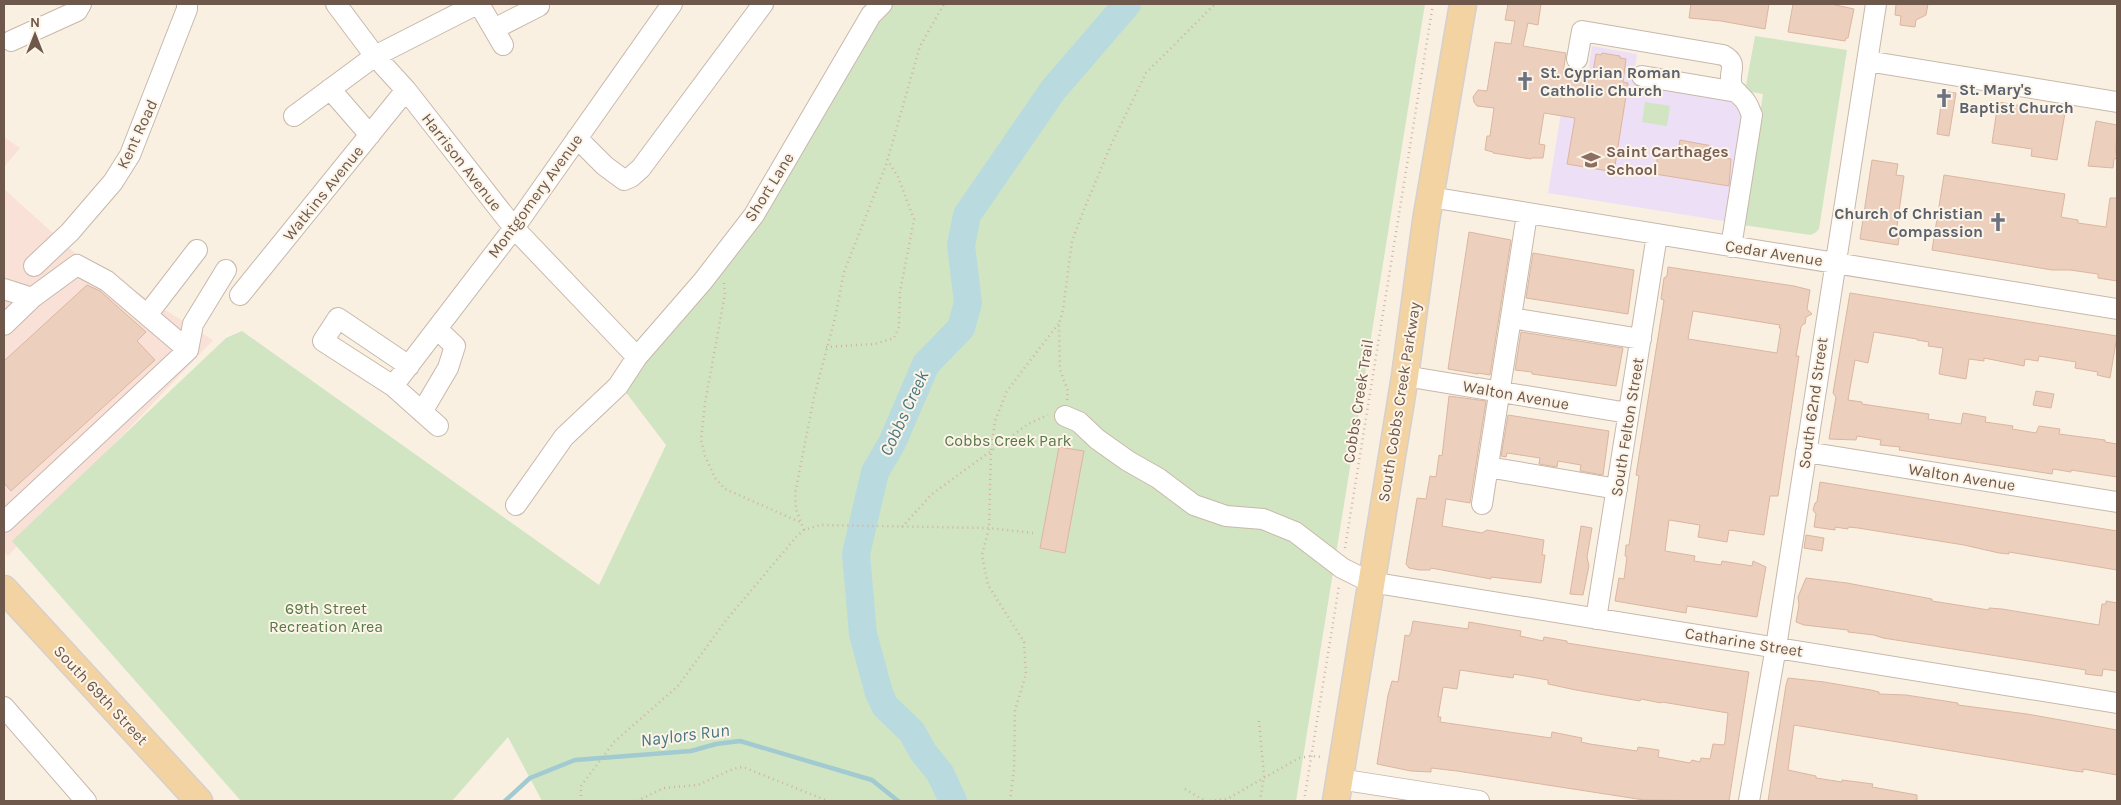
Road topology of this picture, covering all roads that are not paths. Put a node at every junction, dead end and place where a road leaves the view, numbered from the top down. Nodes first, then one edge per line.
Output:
1 (81, 4) edge
2 (188, 4) edge
3 (336, 4) edge
4 (478, 4) edge
5 (672, 4) edge
6 (763, 4) edge
7 (882, 4) edge
8 (1463, 4) edge
9 (1876, 4) edge
10 (539, 6) dead end
11 (11, 41) dead end
12 (375, 56) junction
13 (1578, 59) dead end
14 (1867, 60) junction
15 (1642, 76) dead end
16 (330, 88) junction
17 (406, 90) junction
18 (1737, 92) junction
19 (2117, 102) edge
20 (294, 116) dead end
21 (370, 135) junction
22 (577, 138) junction
23 (1430, 197) junction
24 (1528, 214) junction
25 (514, 228) junction
26 (1657, 234) junction
27 (1731, 247) junction
28 (197, 250) dead end
29 (1834, 262) junction
30 (34, 266) dead end
31 (226, 270) dead end
32 (4, 289) edge
33 (240, 295) dead end
34 (32, 298) junction
35 (2117, 309) edge
36 (1512, 311) junction
37 (147, 315) junction
38 (4, 325) edge
39 (437, 329) junction
40 (1642, 332) junction
41 (188, 350) junction
42 (637, 357) junction
43 (409, 366) junction
44 (1405, 376) junction
45 (393, 386) junction
46 (1500, 392) junction
47 (422, 412) junction
48 (1628, 413) junction
49 (1064, 416) road end
50 (438, 426) dead end
51 (1806, 452) junction
52 (1488, 467) junction
53 (1617, 489) junction
54 (2117, 502) edge
55 (1482, 504) dead end
56 (516, 505) dead end
57 (4, 522) edge
58 (1370, 582) junction
59 (4, 589) edge
60 (1596, 618) junction
61 (1776, 647) junction
62 (2117, 702) edge
63 (4, 707) edge
64 (1339, 780) edge
65 (86, 801) edge
66 (199, 801) edge
67 (1479, 801) edge
68 (1749, 801) edge

1 - 11 street
2 - 30 street, Kent Road
3 - 12 street, Harrison Avenue
4 - 10 street
4 - 12 street
5 - 22 street, Montgomery Avenue
6 - 22 street
7 - 42 street, Short Lane
8 - 23 main road, South Cobbs Creek Parkway
9 - 14 street, South 62nd Street
12 - 16 street
12 - 17 street, Harrison Avenue
13 - 18 street
14 - 19 street
14 - 29 street, South 62nd Street
15 - 18 street
16 - 20 street
16 - 21 street
17 - 21 street, Watkins Avenue
17 - 25 street, Harrison Avenue
18 - 27 street
21 - 33 street, Watkins Avenue
22 - 25 street, Montgomery Avenue
23 - 24 street, Cedar Avenue
23 - 44 main road, South Cobbs Creek Parkway
24 - 26 street, Cedar Avenue
24 - 36 street
25 - 39 street, Montgomery Avenue
25 - 42 street, Harrison Avenue
26 - 27 street, Cedar Avenue
26 - 40 street, South Felton Street
27 - 29 street, Cedar Avenue
28 - 37 street
29 - 35 street, Cedar Avenue
29 - 51 street, South 62nd Street
31 - 41 street
32 - 34 street
34 - 37 street
34 - 38 street
36 - 40 street
36 - 46 street
37 - 41 street
39 - 43 street, Montgomery Avenue
39 - 47 street
40 - 48 street, South Felton Street
41 - 57 street
42 - 56 street, Short Lane
43 - 45 street, Montgomery Avenue
43 - 45 street
44 - 46 street, Walton Avenue
44 - 58 main road, South Cobbs Creek Parkway
45 - 47 street
46 - 48 street, Walton Avenue
46 - 52 street
47 - 50 street
48 - 53 street, South Felton Street
49 - 58 street, Catharine Street
51 - 54 street, Walton Avenue
51 - 61 street, South 62nd Street
52 - 53 street
52 - 55 street
53 - 60 street, South Felton Street
58 - 60 street, Catharine Street
58 - 64 main road, South Cobbs Creek Parkway
59 - 66 main road, South 69th Street
60 - 61 street, Catharine Street
61 - 62 street, Catharine Street
61 - 68 street, South 62nd Street
63 - 65 street
64 - 67 street

